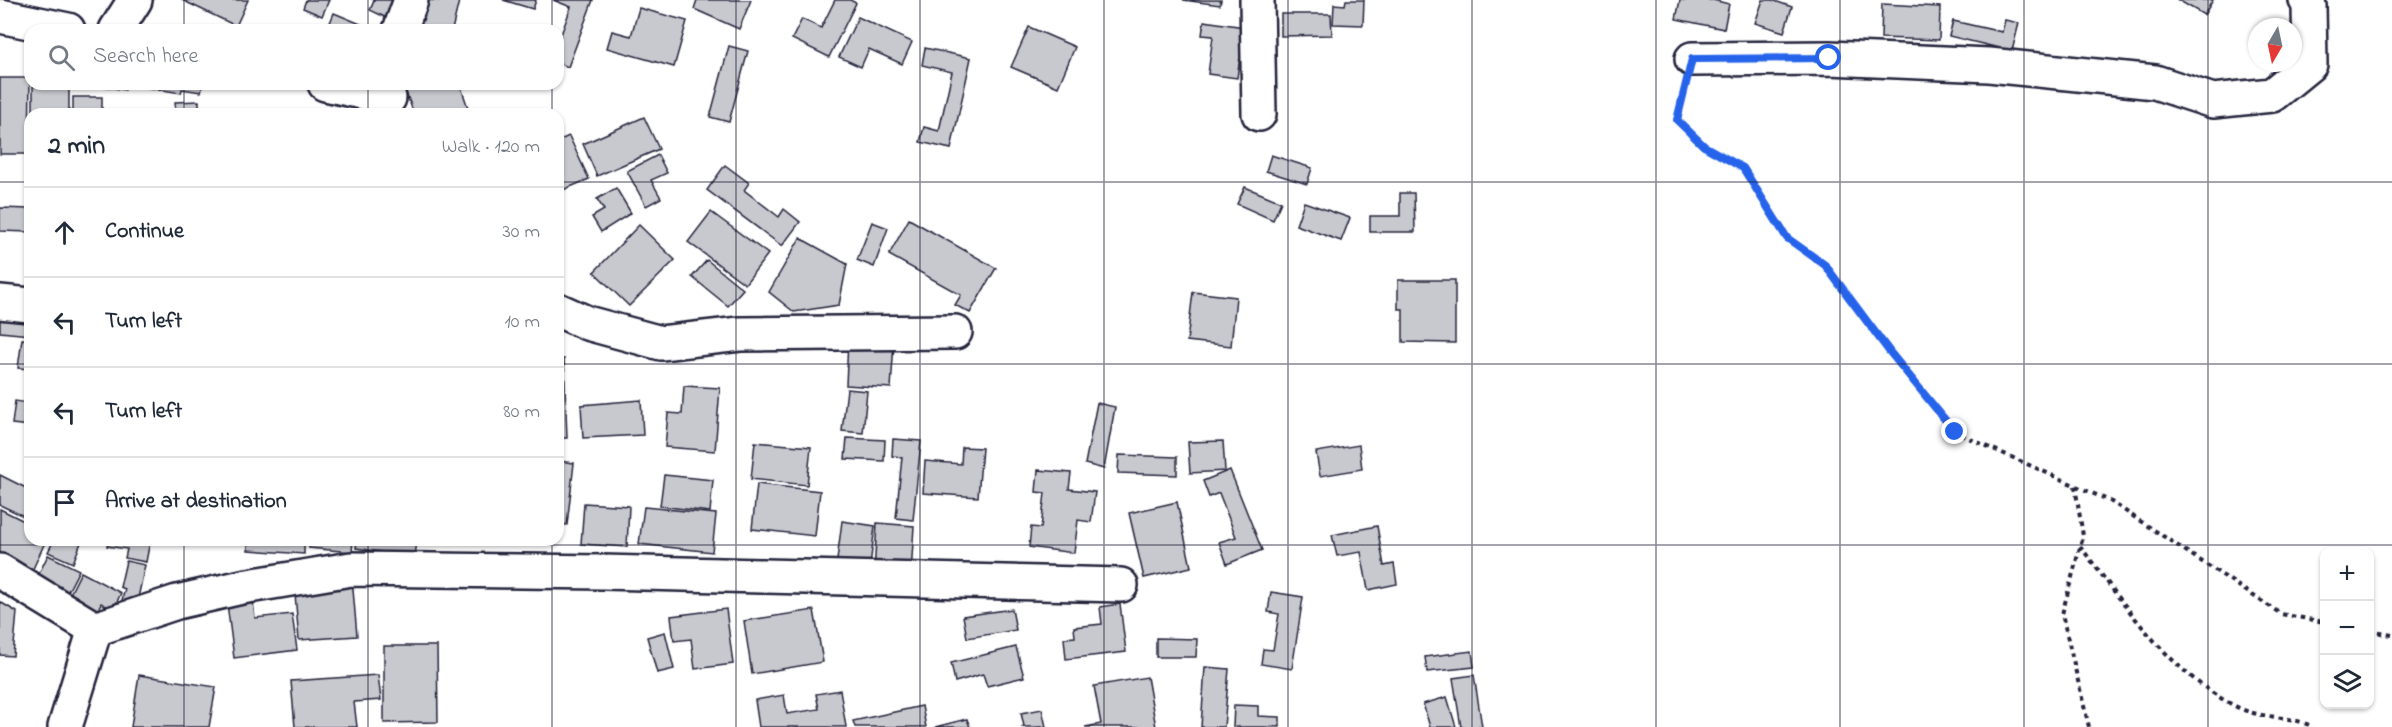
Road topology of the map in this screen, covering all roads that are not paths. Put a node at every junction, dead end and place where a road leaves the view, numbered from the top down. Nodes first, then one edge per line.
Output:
1 (135, 0) edge
2 (411, 0) edge
3 (1257, 0) edge
4 (2306, 0) edge
5 (0, 16) edge
6 (39, 24) edge
7 (120, 24) edge
8 (402, 24) edge
9 (1692, 59) road end
10 (354, 90) edge
11 (392, 98) edge
12 (1259, 114) dead end
13 (0, 302) edge
14 (24, 304) edge
15 (564, 313) edge
16 (955, 332) dead end
17 (0, 571) edge
18 (1121, 585) dead end
19 (95, 629) junction
20 (65, 727) edge

1 - 7 street
2 - 8 street
3 - 12 street
4 - 9 street
5 - 6 street
10 - 11 street
13 - 14 street
15 - 16 street
17 - 19 street
18 - 19 street
19 - 20 street

